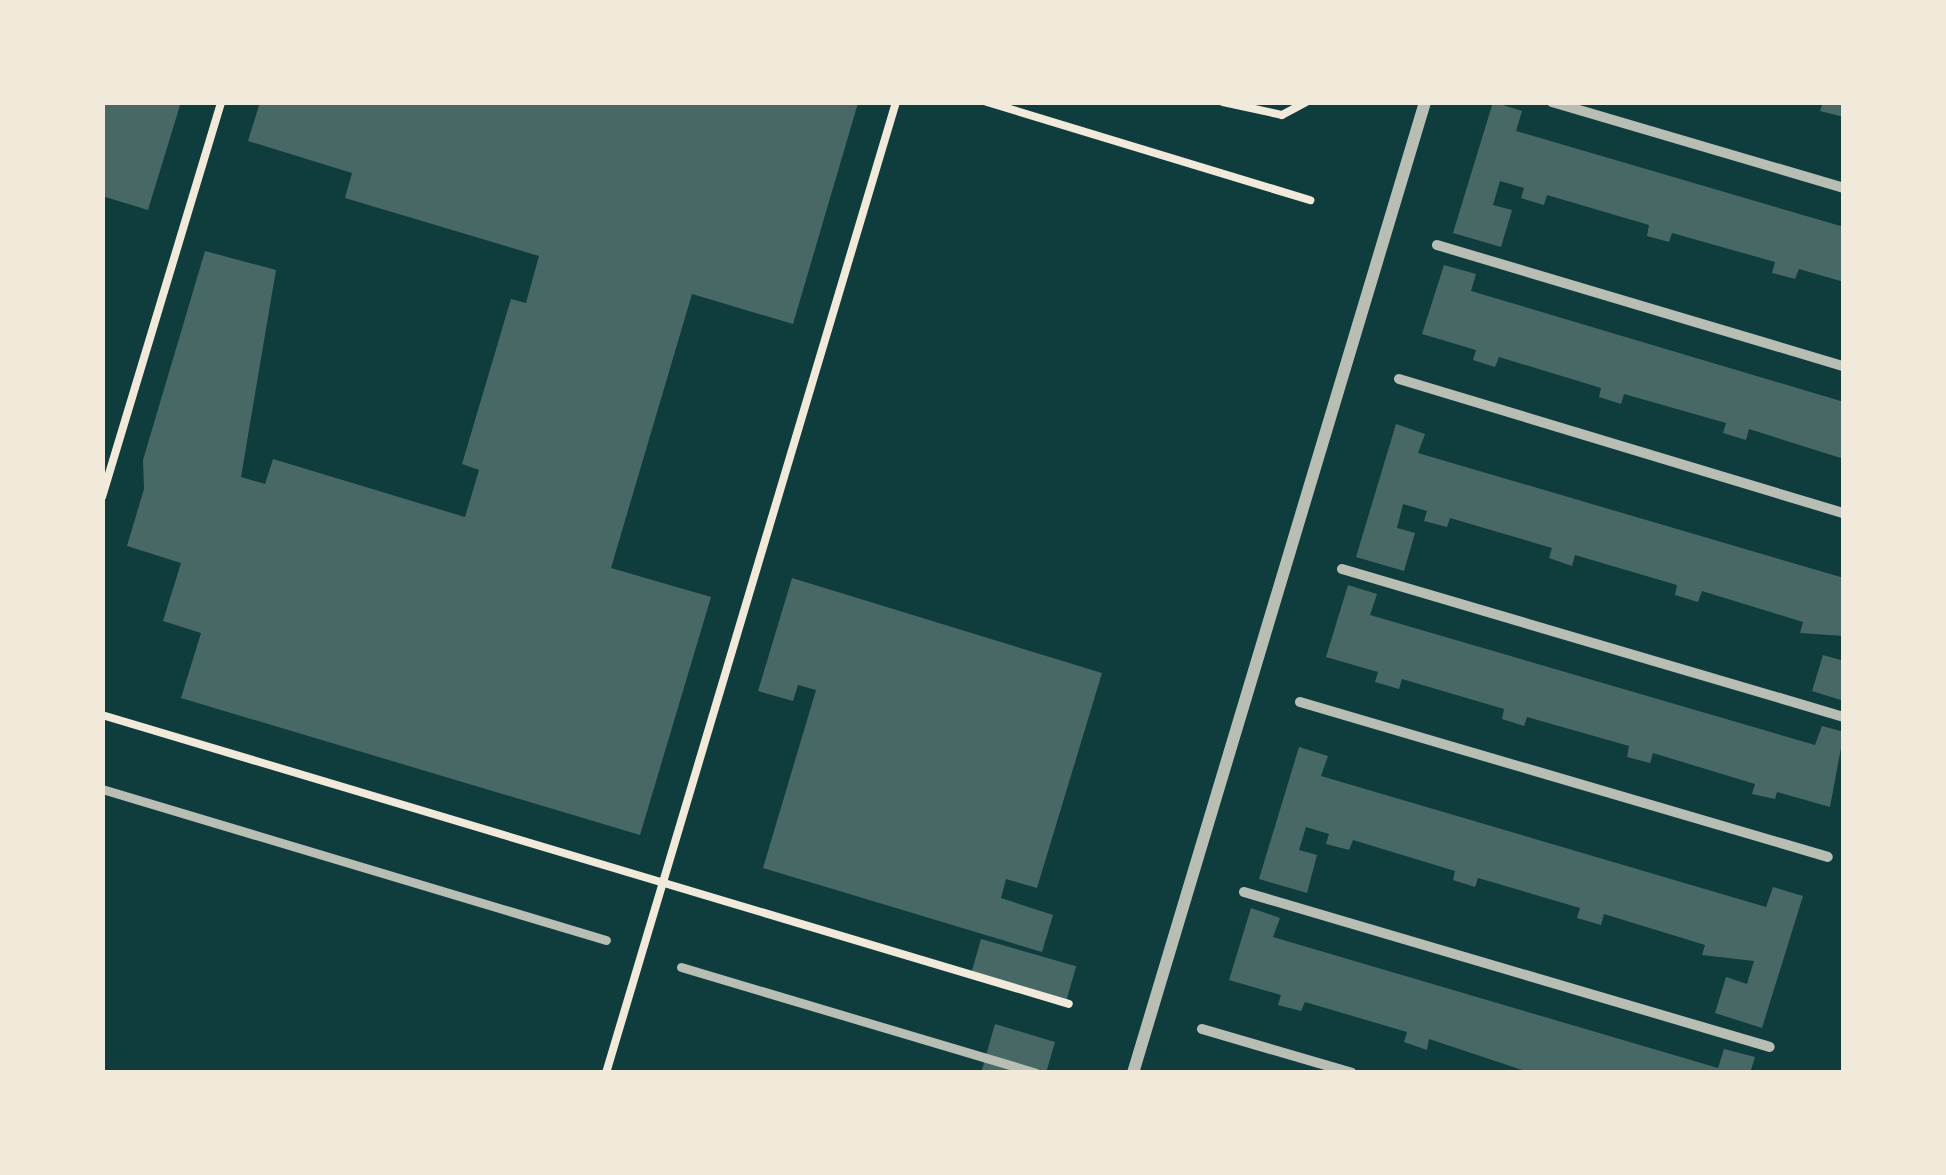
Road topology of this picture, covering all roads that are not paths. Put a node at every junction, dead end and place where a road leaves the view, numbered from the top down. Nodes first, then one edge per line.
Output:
1 (1425, 102) edge
2 (1552, 102) edge
3 (1844, 188) edge
4 (1437, 245) dead end
5 (1844, 366) edge
6 (1399, 379) dead end
7 (1844, 513) edge
8 (1342, 568) dead end
9 (1300, 702) dead end
10 (1844, 717) edge
11 (102, 789) edge
12 (1828, 857) dead end
13 (1244, 892) dead end
14 (606, 940) dead end
15 (681, 967) dead end
16 (1202, 1029) dead end
17 (1770, 1047) dead end
18 (1036, 1073) edge
19 (1133, 1073) edge
20 (1352, 1073) edge

1 - 19 street
2 - 3 street
4 - 5 street
6 - 7 street
8 - 10 street
9 - 12 street
11 - 14 lane
13 - 17 street
15 - 18 lane
16 - 20 street

